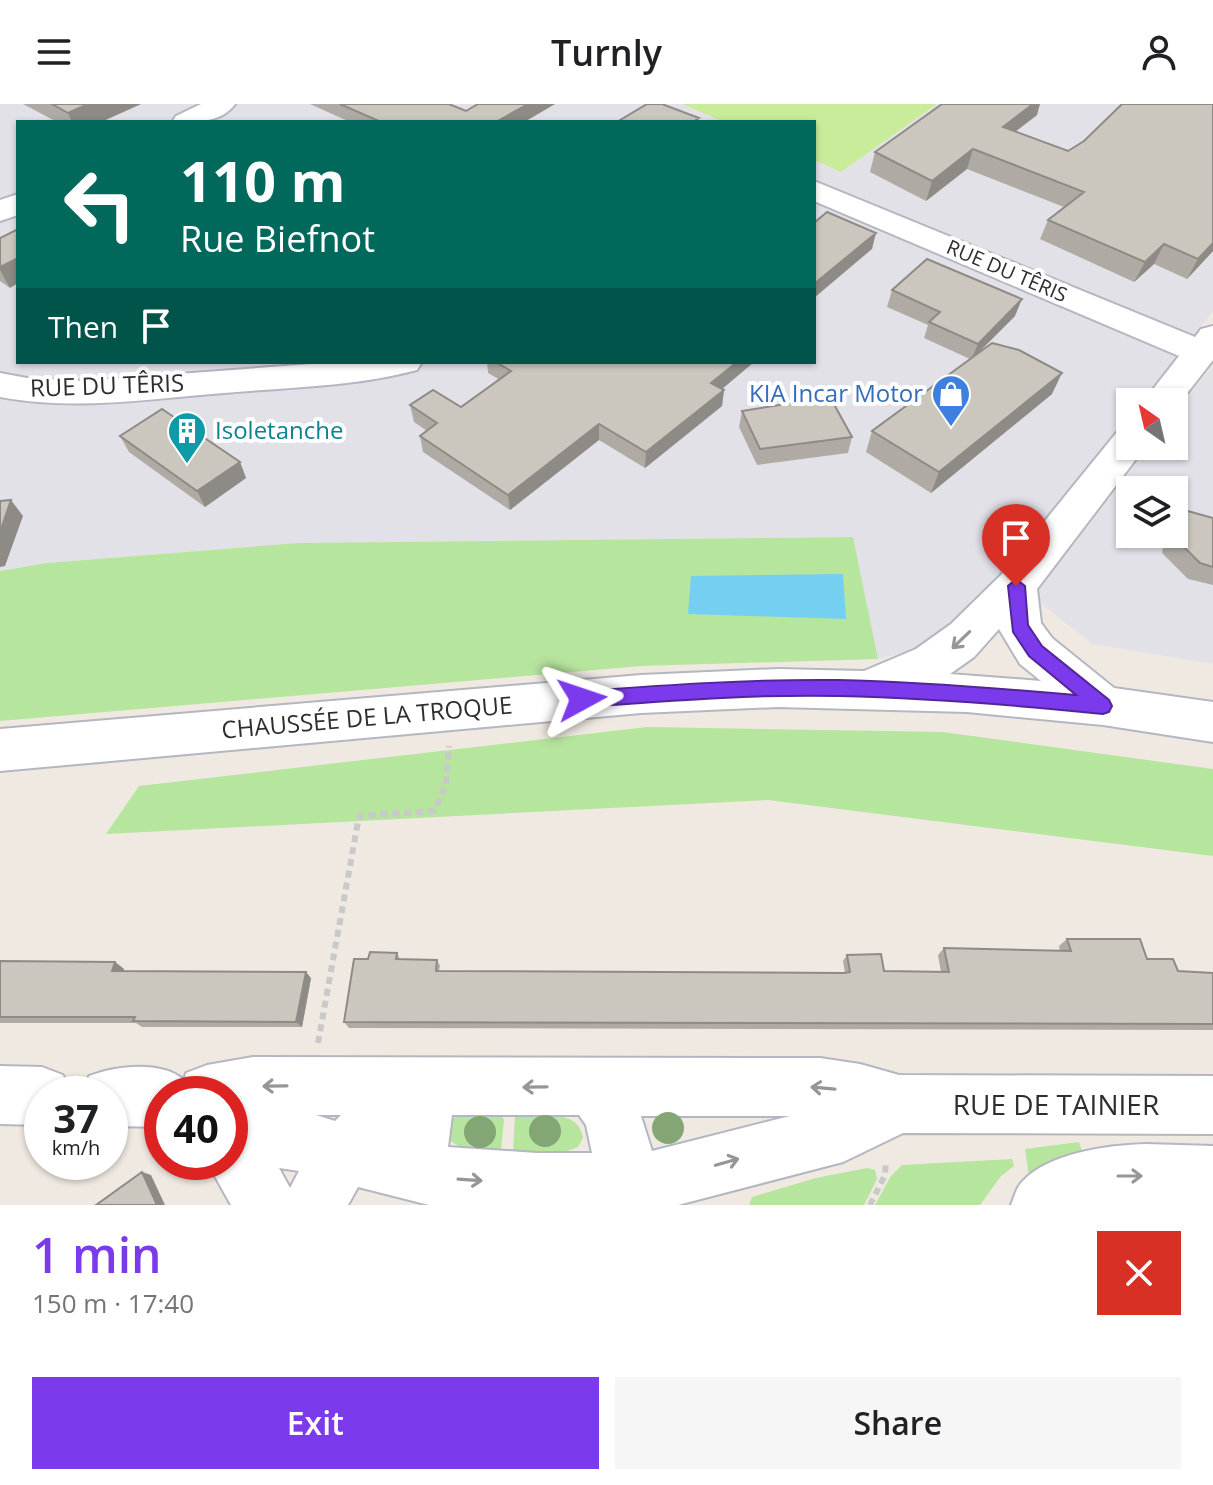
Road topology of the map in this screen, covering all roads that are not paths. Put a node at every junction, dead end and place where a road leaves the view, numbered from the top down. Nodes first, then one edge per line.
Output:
1 (222, 104) edge
2 (189, 120) edge
3 (816, 191) edge
4 (1207, 344) edge
5 (393, 364) edge
6 (0, 385) edge
7 (1172, 388) edge
8 (1116, 459) edge
9 (1016, 586) junction
10 (862, 689) junction
11 (1103, 706) junction
12 (1213, 722) edge
13 (0, 750) edge
14 (591, 1086) junction
15 (248, 1087) edge
16 (0, 1095) edge
17 (24, 1096) edge
18 (899, 1104) junction
19 (1213, 1105) edge
20 (248, 1134) edge
21 (384, 1138) junction
22 (248, 1175) edge
23 (1213, 1176) edge
24 (628, 1194) edge
25 (1049, 1199) edge
26 (266, 1205) edge
27 (314, 1205) edge

1 - 2 street
3 - 4 street, RUE DU TÊRIS
4 - 7 street
5 - 6 street, RUE DU TÊRIS
8 - 9 street
9 -> 10 street
9 - 11 street
10 - 11 street, CHAUSSÉE DE LA TROQUE
10 - 13 street, CHAUSSÉE DE LA TROQUE
11 - 12 street, CHAUSSÉE DE LA TROQUE
18 -> 14 street, RUE DE TAINIER
14 -> 21 street, RUE DE TAINIER
14 - 24 street
21 -> 15 street, RUE DE TAINIER
16 - 17 street
18 - 19 street, RUE DE TAINIER
24 -> 18 street, RUE DE TAINIER
20 - 21 street, RUE DE TAINIER
21 -> 24 street, RUE DE TAINIER
21 - 27 street
22 - 26 street
25 -> 23 street

